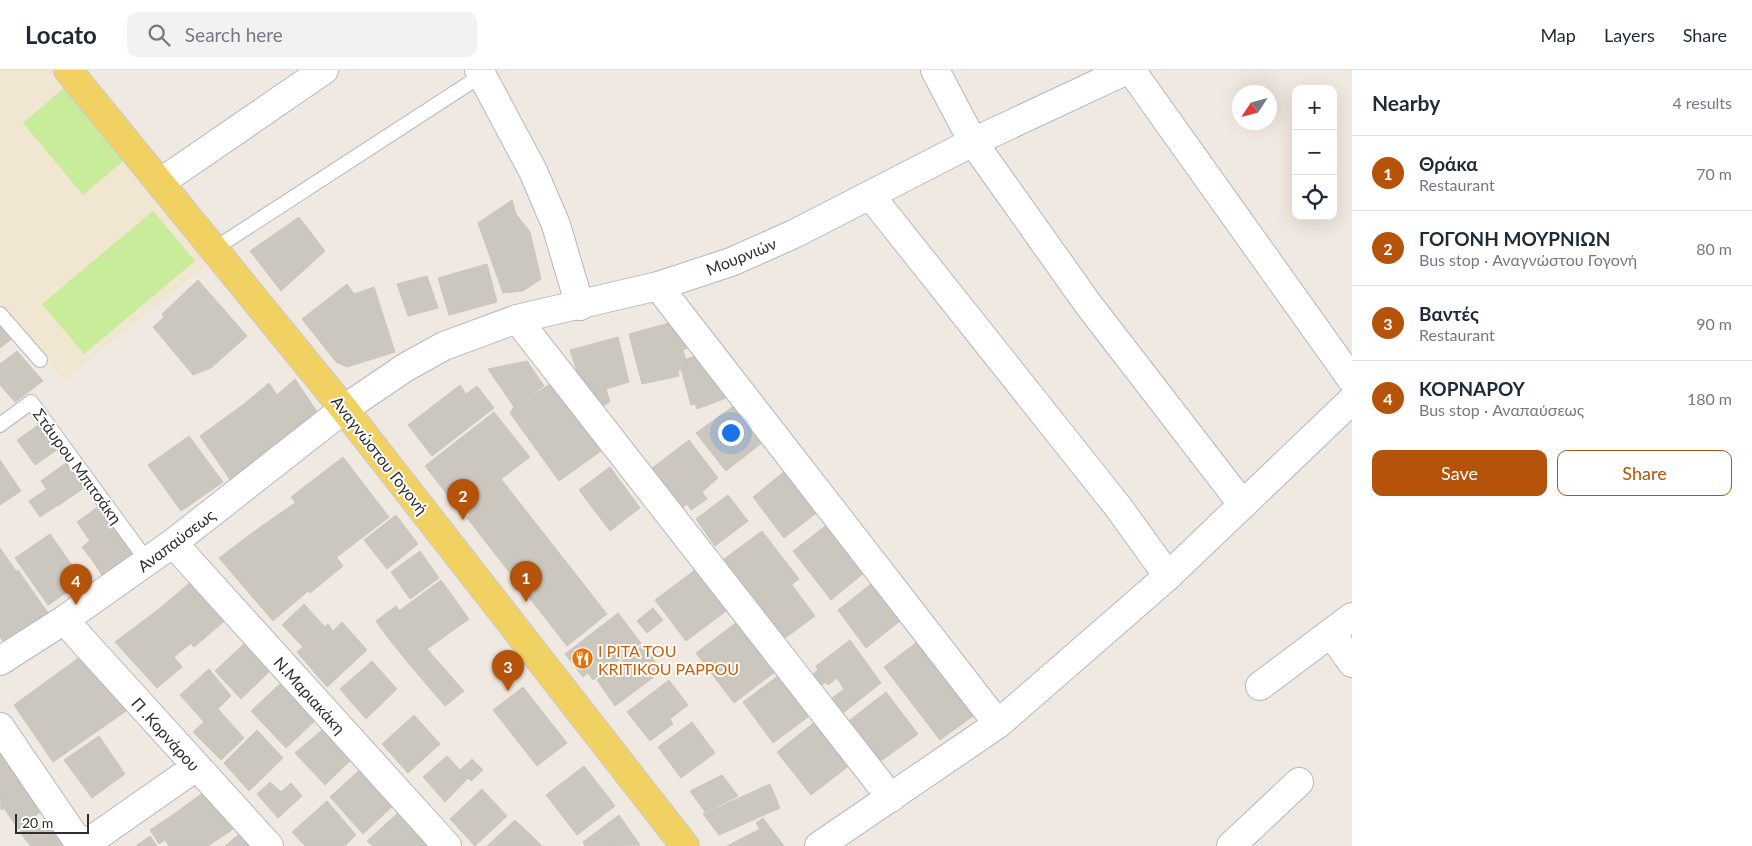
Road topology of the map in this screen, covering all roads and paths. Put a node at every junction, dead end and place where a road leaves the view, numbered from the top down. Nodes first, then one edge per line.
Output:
1 (324, 70) edge
2 (935, 70) edge
3 (1129, 70) edge
4 (68, 71) edge
5 (481, 73) edge
6 (973, 142) junction
7 (161, 182) junction
8 (870, 195) junction
9 (214, 249) junction
10 (658, 286) junction
11 (580, 306) junction
12 (0, 314) edge
13 (517, 320) junction
14 (40, 360) dead end
15 (1352, 380) edge
16 (1352, 400) edge
17 (344, 409) junction
18 (0, 425) edge
19 (1243, 505) junction
20 (174, 543) junction
21 (148, 562) junction
22 (1168, 576) junction
23 (64, 620) junction
24 (1341, 625) edge
25 (0, 661) edge
26 (1352, 663) edge
27 (1260, 686) dead end
28 (998, 724) junction
29 (0, 727) edge
30 (196, 767) junction
31 (1299, 782) dead end
32 (891, 798) junction
33 (82, 846) edge
34 (269, 846) edge
35 (446, 846) edge
36 (685, 846) edge
37 (819, 846) edge
38 (1231, 846) edge

1 - 7 street
2 - 6 street
3 - 6 street, Μουρνιών
3 - 15 street
4 - 7 main road, Αναγνώστου Γογονή
5 - 9 lane
5 - 11 street
6 - 8 street, Μουρνιών
6 - 19 street
7 - 9 main road, Αναγνώστου Γογονή
8 - 10 street, Μουρνιών
8 - 22 street
9 - 17 main road, Αναγνώστου Γογονή
10 - 11 street, Μουρνιών
10 - 28 street
11 - 13 street, Μουρνιών
12 - 14 lane
13 - 17 street, Μουρνιών
13 - 32 street
16 - 19 street
17 - 20 street, Αναπαύσεως
17 - 36 main road, Αναγνώστου Γογονή
18 - 21 lane, Στάυρου Μπιτσάκη
19 - 22 street
20 - 21 street, Αναπαύσεως
20 - 35 street, Ν.Μαριακάκη
21 - 23 street, Αναπαύσεως
22 - 28 street
23 - 25 street, Αναπαύσεως
23 - 30 street, Π .Κορνάρου
24 - 26 street
24 - 27 street
28 - 32 street
29 - 33 street
30 - 33 street
30 - 34 street, Π .Κορνάρου
31 - 38 street
32 - 37 street

